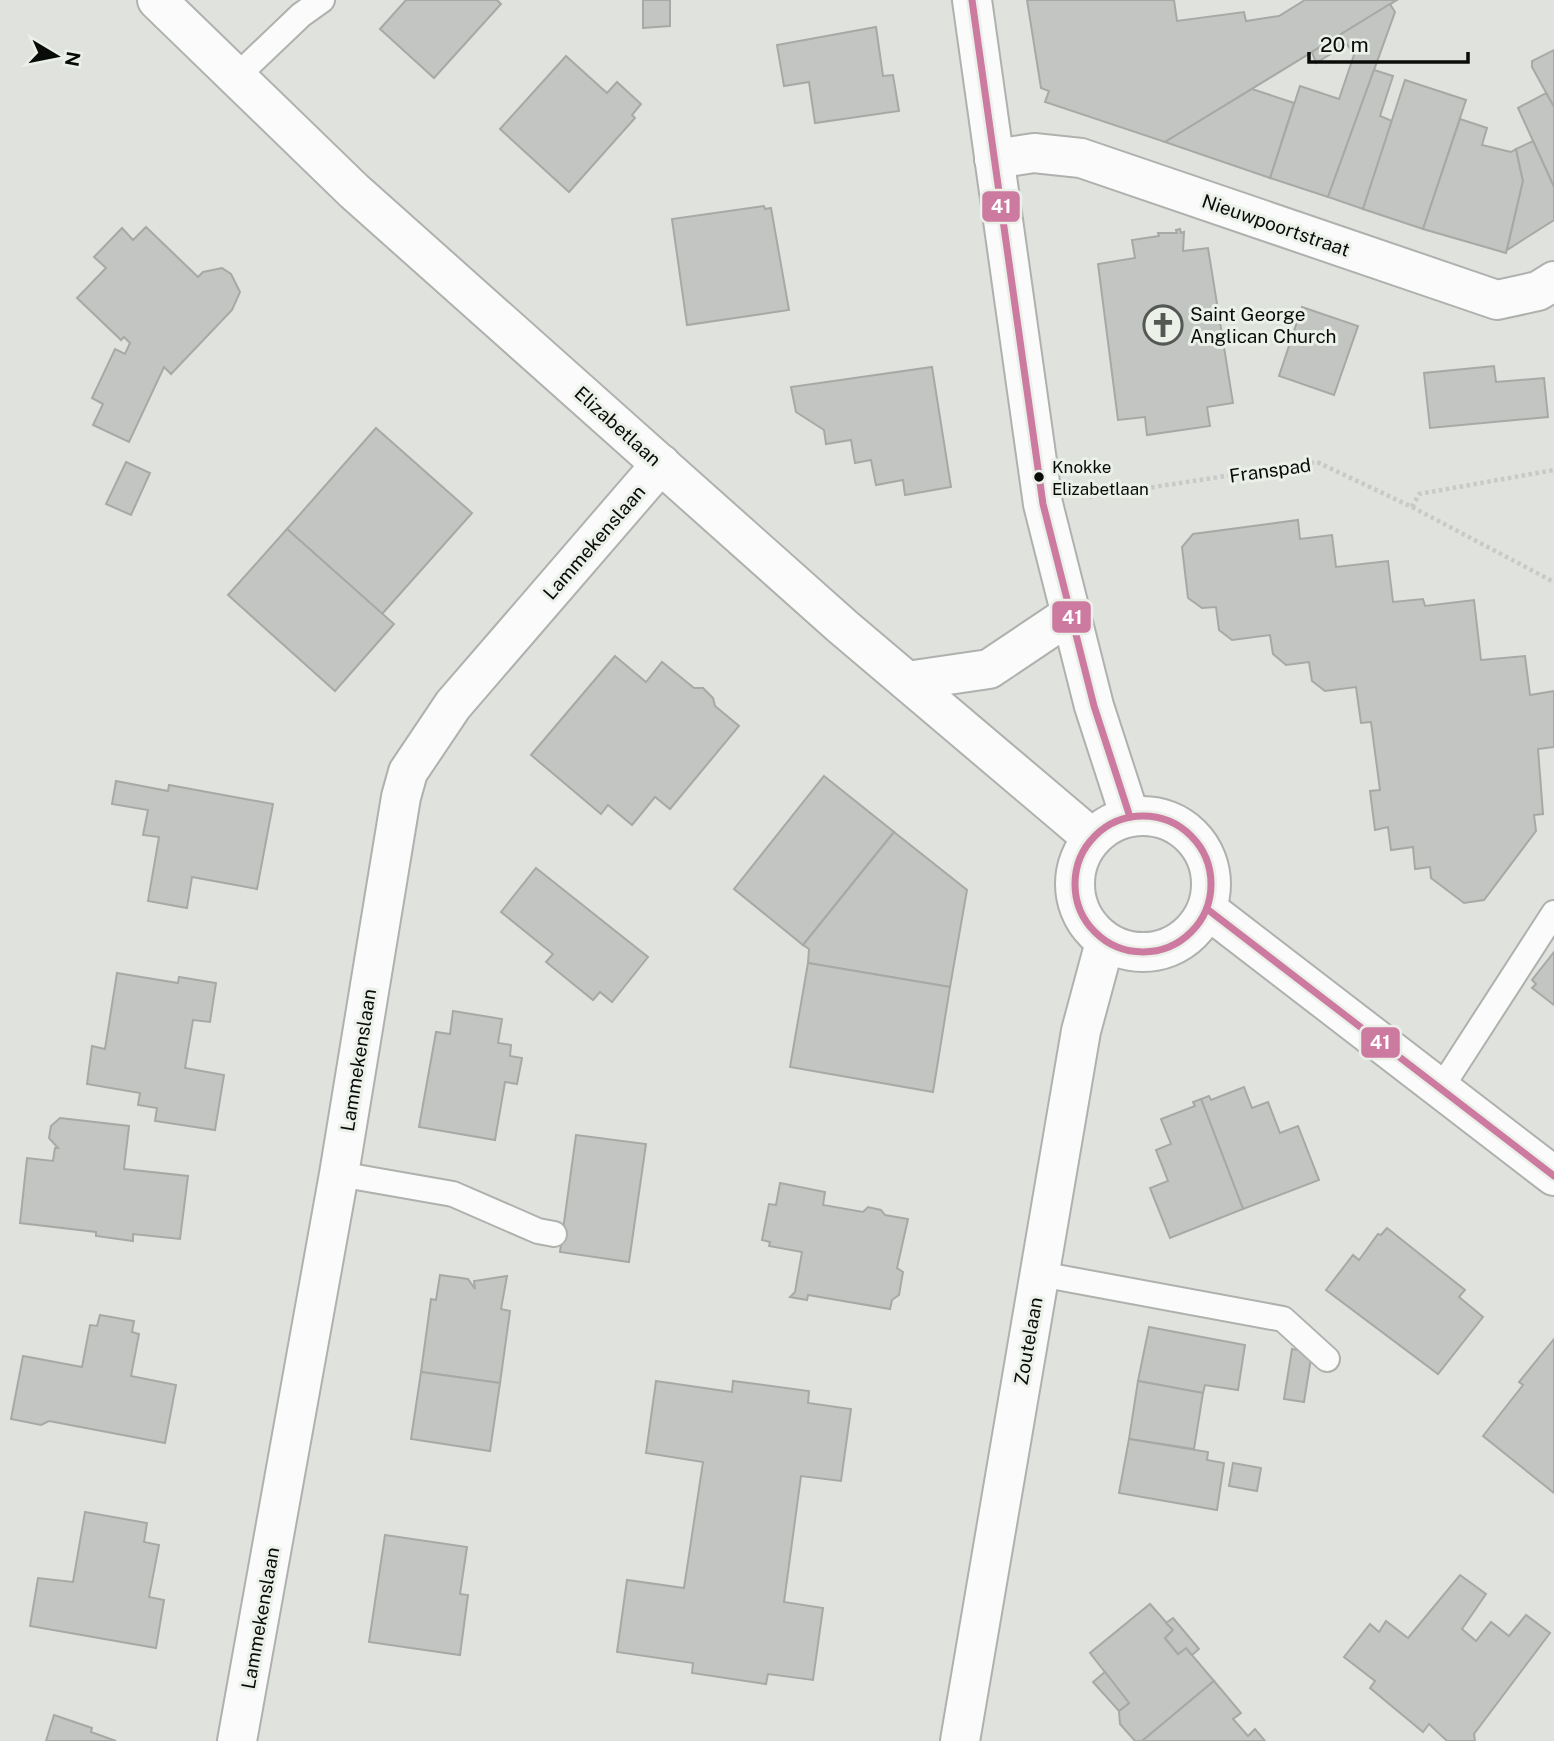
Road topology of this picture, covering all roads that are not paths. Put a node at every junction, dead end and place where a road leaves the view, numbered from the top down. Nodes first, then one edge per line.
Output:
1 (157, 0) edge
2 (322, 0) edge
3 (972, 0) edge
4 (235, 78) junction
5 (994, 159) junction
6 (1554, 281) edge
7 (662, 464) junction
8 (1071, 614) junction
9 (907, 681) junction
10 (1130, 817) junction
11 (1092, 838) junction
12 (1207, 909) junction
13 (1554, 913) edge
14 (1105, 942) junction
15 (1441, 1088) junction
16 (339, 1174) junction
17 (1554, 1176) edge
18 (554, 1234) dead end
19 (1040, 1274) junction
20 (1327, 1359) dead end
21 (237, 1741) edge
22 (960, 1741) edge

1 - 4 street, Elizabetlaan
2 - 4 lane
3 - 5 street
4 - 7 street, Elizabetlaan
5 - 6 street, Nieuwpoortstraat
5 - 8 street
7 - 9 street, Elizabetlaan
7 - 16 street, Lammekenslaan
8 - 9 street
8 - 10 street
9 - 11 street, Elizabetlaan
10 - 11 street
10 - 12 street
11 - 14 street
12 - 14 street
12 - 15 street
13 - 15 lane
14 - 19 street, Zoutelaan
15 - 17 street
16 - 18 lane
16 - 21 street, Lammekenslaan
19 - 20 lane
19 - 22 street, Zoutelaan

